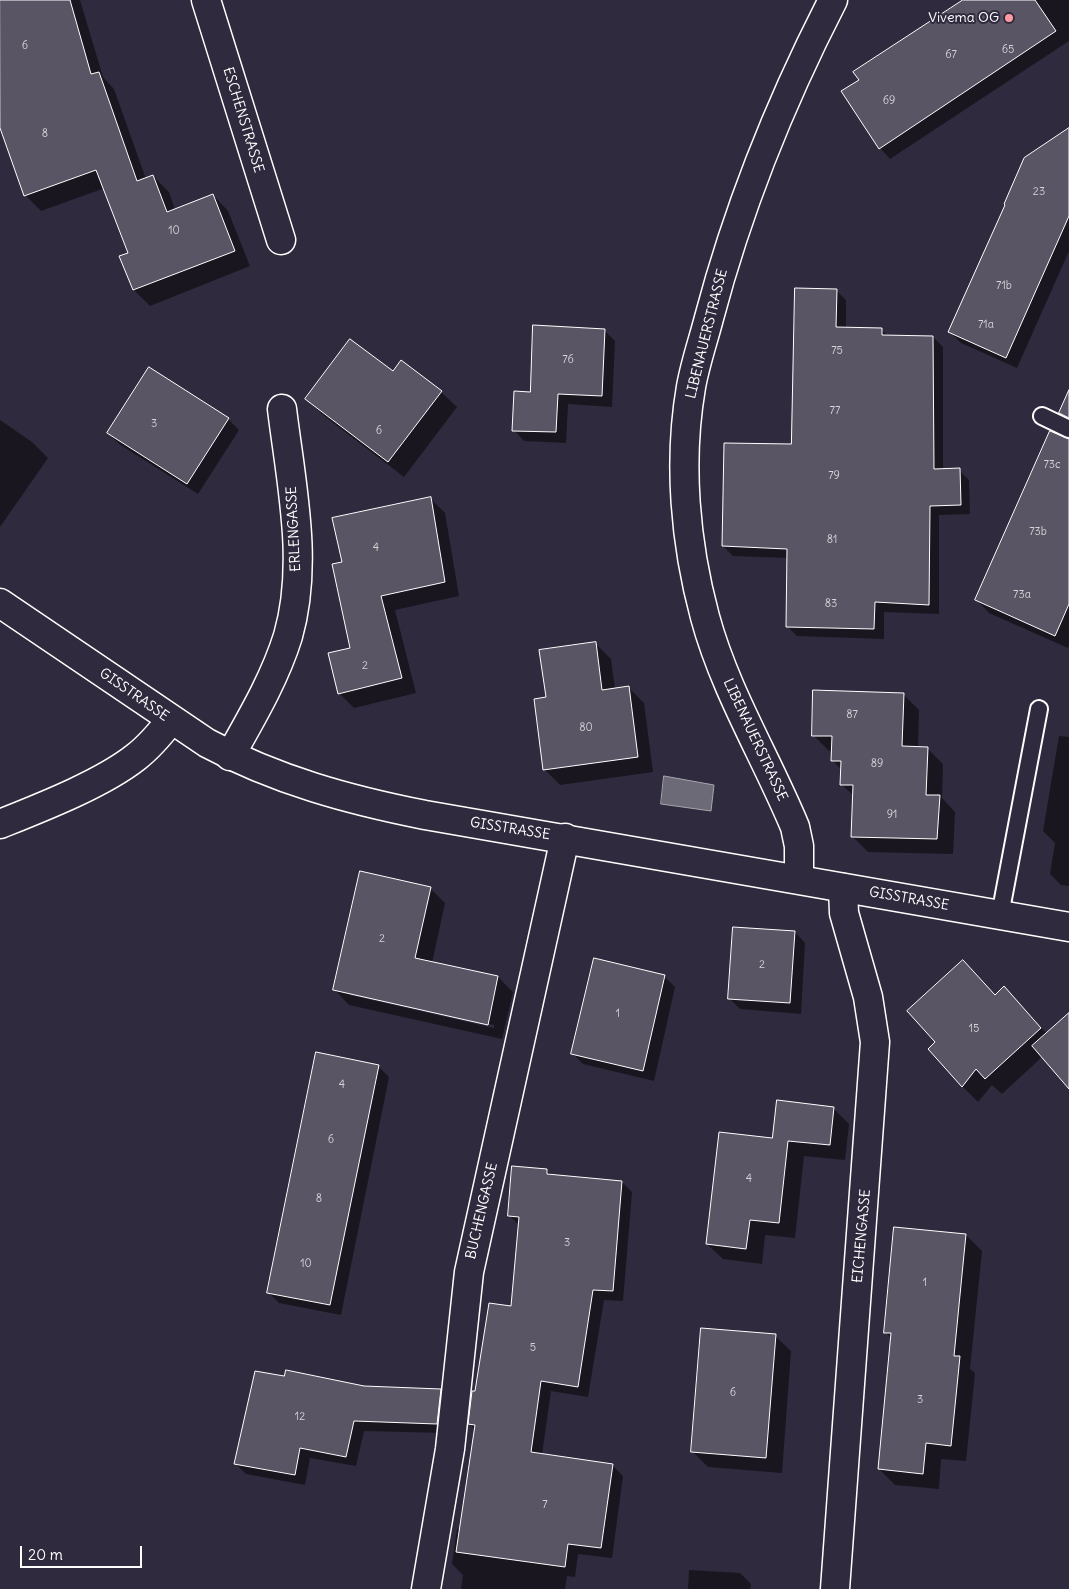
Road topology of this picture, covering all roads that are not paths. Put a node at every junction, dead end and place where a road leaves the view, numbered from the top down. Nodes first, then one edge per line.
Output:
1 (206, 0) edge
2 (834, 0) edge
3 (281, 240) dead end
4 (282, 409) dead end
5 (1042, 416) dead end
6 (1069, 429) edge
7 (0, 603) edge
8 (1039, 709) dead end
9 (170, 720) junction
10 (230, 756) junction
11 (0, 824) edge
12 (565, 838) junction
13 (799, 879) junction
14 (843, 888) junction
15 (1000, 915) junction
16 (1069, 927) edge
17 (426, 1589) edge
18 (836, 1589) edge

1 - 3 street, ESCHENSTRASSE
2 - 13 street, LIBENAUERSTRASSE
4 - 10 street, ERLENGASSE
5 - 6 lane
7 - 9 street, GISSTRASSE
8 - 15 lane
9 - 10 street, GISSTRASSE
9 - 11 street
10 - 12 street, GISSTRASSE
12 - 13 street, GISSTRASSE
12 - 17 street, BUCHENGASSE
13 - 14 street, GISSTRASSE
14 - 15 street, GISSTRASSE
14 - 18 street, EICHENGASSE
15 - 16 street, GISSTRASSE

